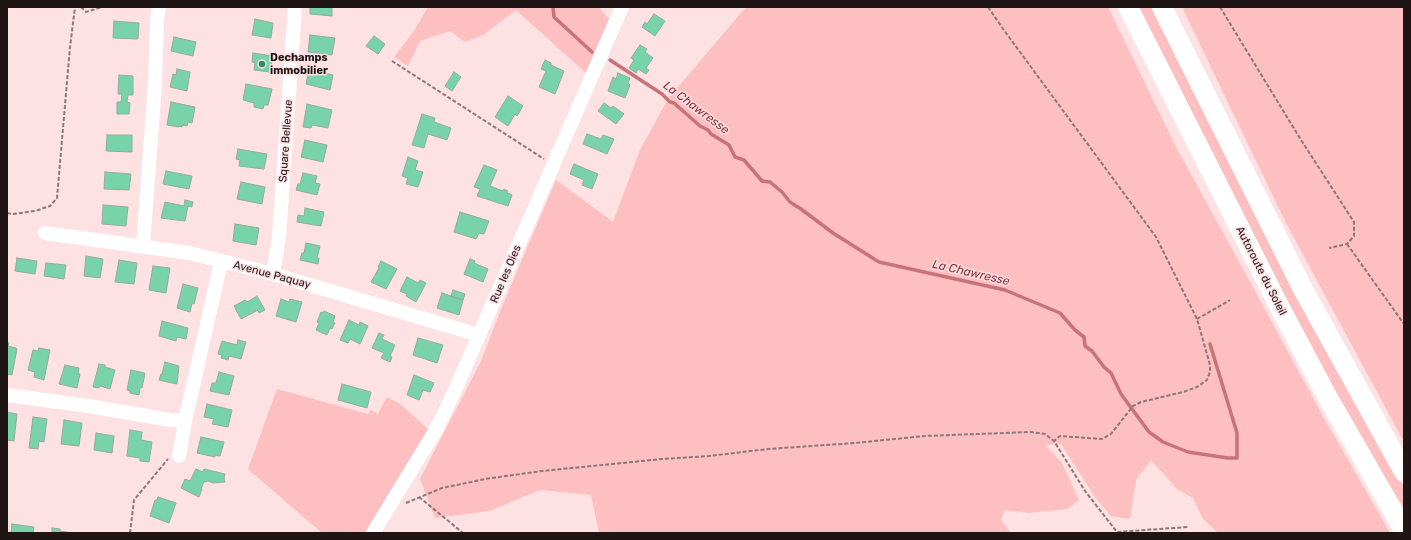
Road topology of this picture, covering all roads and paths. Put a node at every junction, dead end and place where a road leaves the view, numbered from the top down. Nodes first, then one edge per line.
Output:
1 (75, 7) edge
2 (81, 7) edge
3 (102, 7) edge
4 (159, 7) edge
5 (295, 7) edge
6 (622, 7) edge
7 (988, 7) edge
8 (1128, 7) edge
9 (1162, 7) edge
10 (1220, 7) edge
11 (392, 61) dead end
12 (553, 165) junction
13 (7, 213) edge
14 (45, 233) dead end
15 (1347, 244) junction
16 (143, 246) junction
17 (1329, 248) dead end
18 (221, 262) junction
19 (273, 274) junction
20 (1230, 300) dead end
21 (1196, 319) junction
22 (1404, 324) edge
23 (479, 335) junction
24 (7, 395) edge
25 (185, 420) junction
26 (1054, 441) junction
27 (180, 451) joint
28 (1404, 472) edge
29 (419, 497) junction
30 (391, 506) junction
31 (1188, 527) dead end
32 (1404, 530) edge
33 (130, 533) edge
34 (373, 533) edge
35 (463, 533) edge
36 (1118, 533) edge

1 - 13 path
2 - 3 path
4 - 16 street
5 - 19 street, Square Bellevue
6 - 12 street, Rue les Oies
7 - 21 path
8 - 32 highway, Autoroute du Soleil
9 - 28 highway
10 - 15 path
11 - 12 path
12 - 23 street, Rue les Oies
14 - 16 street
15 - 17 path
15 - 22 path
16 - 18 street
18 - 19 street, Avenue Paquay
18 - 25 street, Avenue Paquay
19 - 23 street, Avenue Paquay
20 - 21 path
21 - 26 path
23 - 30 street, Rue les Oies
24 - 25 street
25 - 27 street, Avenue Paquay
26 - 29 path
26 - 36 path
27 - 33 path
29 - 30 path
29 - 35 path
30 - 34 street, Rue les Oies
31 - 36 path

